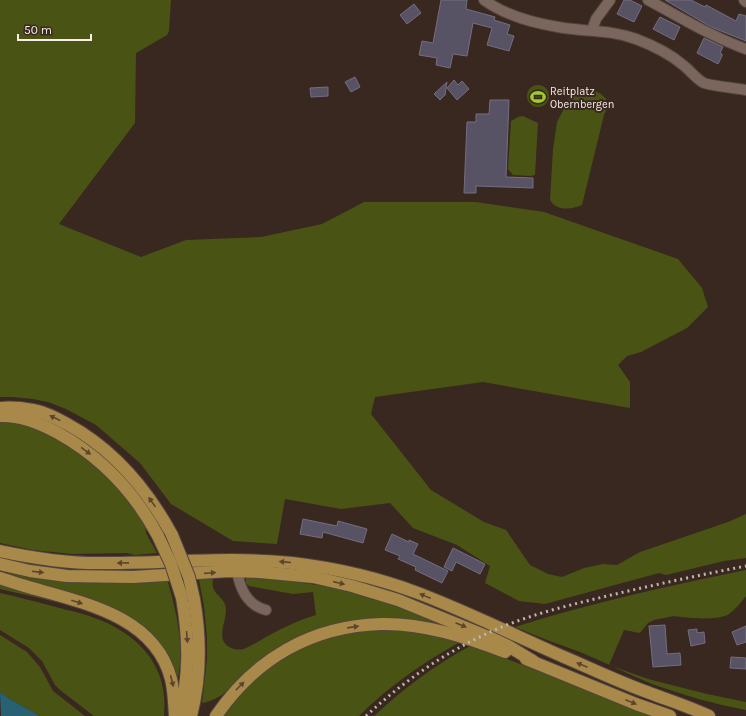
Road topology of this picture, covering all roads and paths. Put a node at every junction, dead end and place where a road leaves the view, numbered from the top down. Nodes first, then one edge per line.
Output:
1 (484, 0) edge
2 (610, 0) edge
3 (648, 0) edge
4 (592, 30) junction
5 (746, 49) edge
6 (746, 90) edge
7 (0, 408) edge
8 (0, 416) edge
9 (3, 551) edge
10 (0, 564) edge
11 (238, 571) junction
12 (0, 578) edge
13 (266, 610) dead end
14 (533, 661) junction
15 (175, 716) edge
16 (179, 716) edge
17 (191, 716) edge
18 (216, 716) edge
19 (670, 716) edge
20 (709, 716) edge

1 - 4 street
2 - 4 street
3 - 5 street
4 - 6 street
17 -> 7 main road, bridge
8 -> 16 main road, bridge
20 -> 9 main road
10 -> 11 main road
11 - 13 street
11 -> 14 main road
12 -> 15 main road
18 -> 14 main road
14 -> 19 main road

